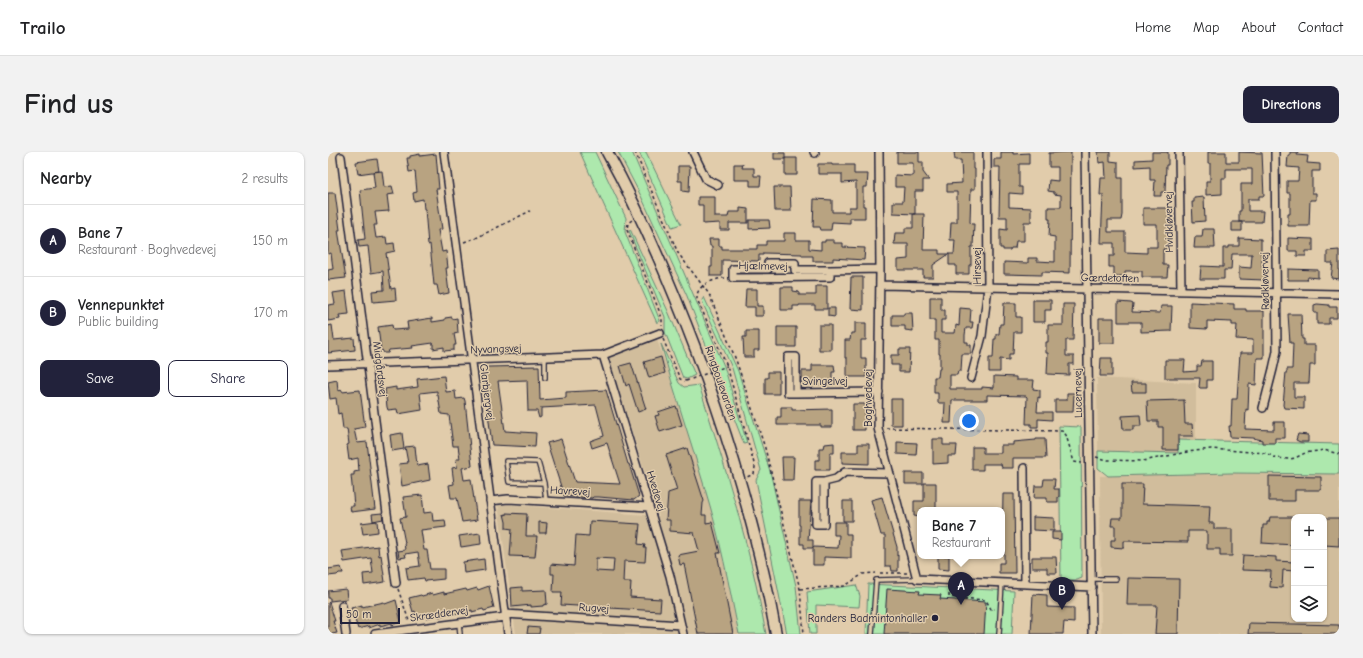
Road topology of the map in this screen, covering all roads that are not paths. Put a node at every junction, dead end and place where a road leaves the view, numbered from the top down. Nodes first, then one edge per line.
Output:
1 (444, 152) edge
2 (607, 152) edge
3 (693, 152) edge
4 (879, 152) edge
5 (987, 152) edge
6 (1085, 152) edge
7 (1179, 152) edge
8 (1275, 152) edge
9 (341, 157) dead end
10 (718, 185) dead end
11 (880, 269) junction
12 (830, 270) junction
13 (880, 285) junction
14 (988, 287) junction
15 (1087, 289) junction
16 (1181, 291) junction
17 (1276, 293) junction
18 (1339, 294) edge
19 (660, 333) road end
20 (603, 355) junction
21 (545, 358) junction
22 (472, 360) junction
23 (368, 364) junction
24 (328, 365) edge
25 (545, 378) dead end
26 (971, 378) dead end
27 (796, 392) junction
28 (879, 392) junction
29 (1263, 408) dead end
30 (1024, 468) dead end
31 (889, 473) junction
32 (824, 482) junction
33 (544, 483) junction
34 (490, 501) junction
35 (546, 501) junction
36 (649, 507) junction
37 (916, 576) junction
38 (1092, 579) junction
39 (1116, 579) dead end
40 (396, 583) road end
41 (1002, 583) junction
42 (1025, 584) junction
43 (1092, 586) junction
44 (342, 606) dead end
45 (505, 615) junction
46 (458, 622) junction
47 (681, 625) junction
48 (346, 634) edge
49 (375, 634) edge
50 (460, 634) edge
51 (508, 634) edge
52 (683, 634) edge
53 (776, 634) edge
54 (872, 634) edge
55 (999, 634) edge
56 (1092, 634) edge

1 - 22 street, Glarbjergvej
2 - 53 main road, Ringboulevarden
3 - 10 street
4 - 11 street, Boghvedevej
5 - 14 street, Hirsevej
6 - 15 street, Lucernevej
7 - 16 street, Hvidkløvervej
8 - 17 street, Rødkløvervej
9 - 23 street, Midgårdsvej
11 - 12 street, Hjælmevej
11 - 13 street, Boghvedevej
12 - 12 street, Hjælmevej
13 - 14 street, Gærdetoften
13 - 28 street, Boghvedevej
14 - 15 street, Gærdetoften
14 - 26 street, Hirsevej
15 - 16 street, Gærdetoften
15 - 38 street, Lucernevej
16 - 17 street, Gærdetoften
17 - 18 street, Gærdetoften
17 - 29 street, Rødkløvervej
19 - 20 street, Nyvangsvej
20 - 21 street, Nyvangsvej
20 - 36 street, Hvedevej
21 - 22 street, Nyvangsvej
21 - 25 lane
22 - 23 street, Nyvangsvej
22 - 34 street, Glarbjergvej
23 - 24 street, Nyvangsvej
23 - 40 street, Midgårdsvej
27 - 27 street, Svingelvej
27 - 28 street, Svingelvej
28 - 31 street, Boghvedevej
30 - 42 street
31 - 32 street
31 - 37 street, Boghvedevej
32 - 32 street
33 - 33 lane
33 - 35 lane
34 - 35 street, Havrevej
34 - 45 street, Glarbjergvej
35 - 36 street, Havrevej
36 - 47 street, Hvedevej
37 - 41 street
37 - 54 lane
38 - 39 lane
38 - 43 street, Lucernevej
41 - 42 street
41 - 55 lane
42 - 43 street
43 - 56 street, Lucernevej
44 - 48 street
45 - 46 street, Skræddervej
45 - 47 street, Rugvej
45 - 51 street, Glarbjergvej
46 - 49 street, Skræddervej
46 - 50 lane
47 - 52 street, Hvedevej

